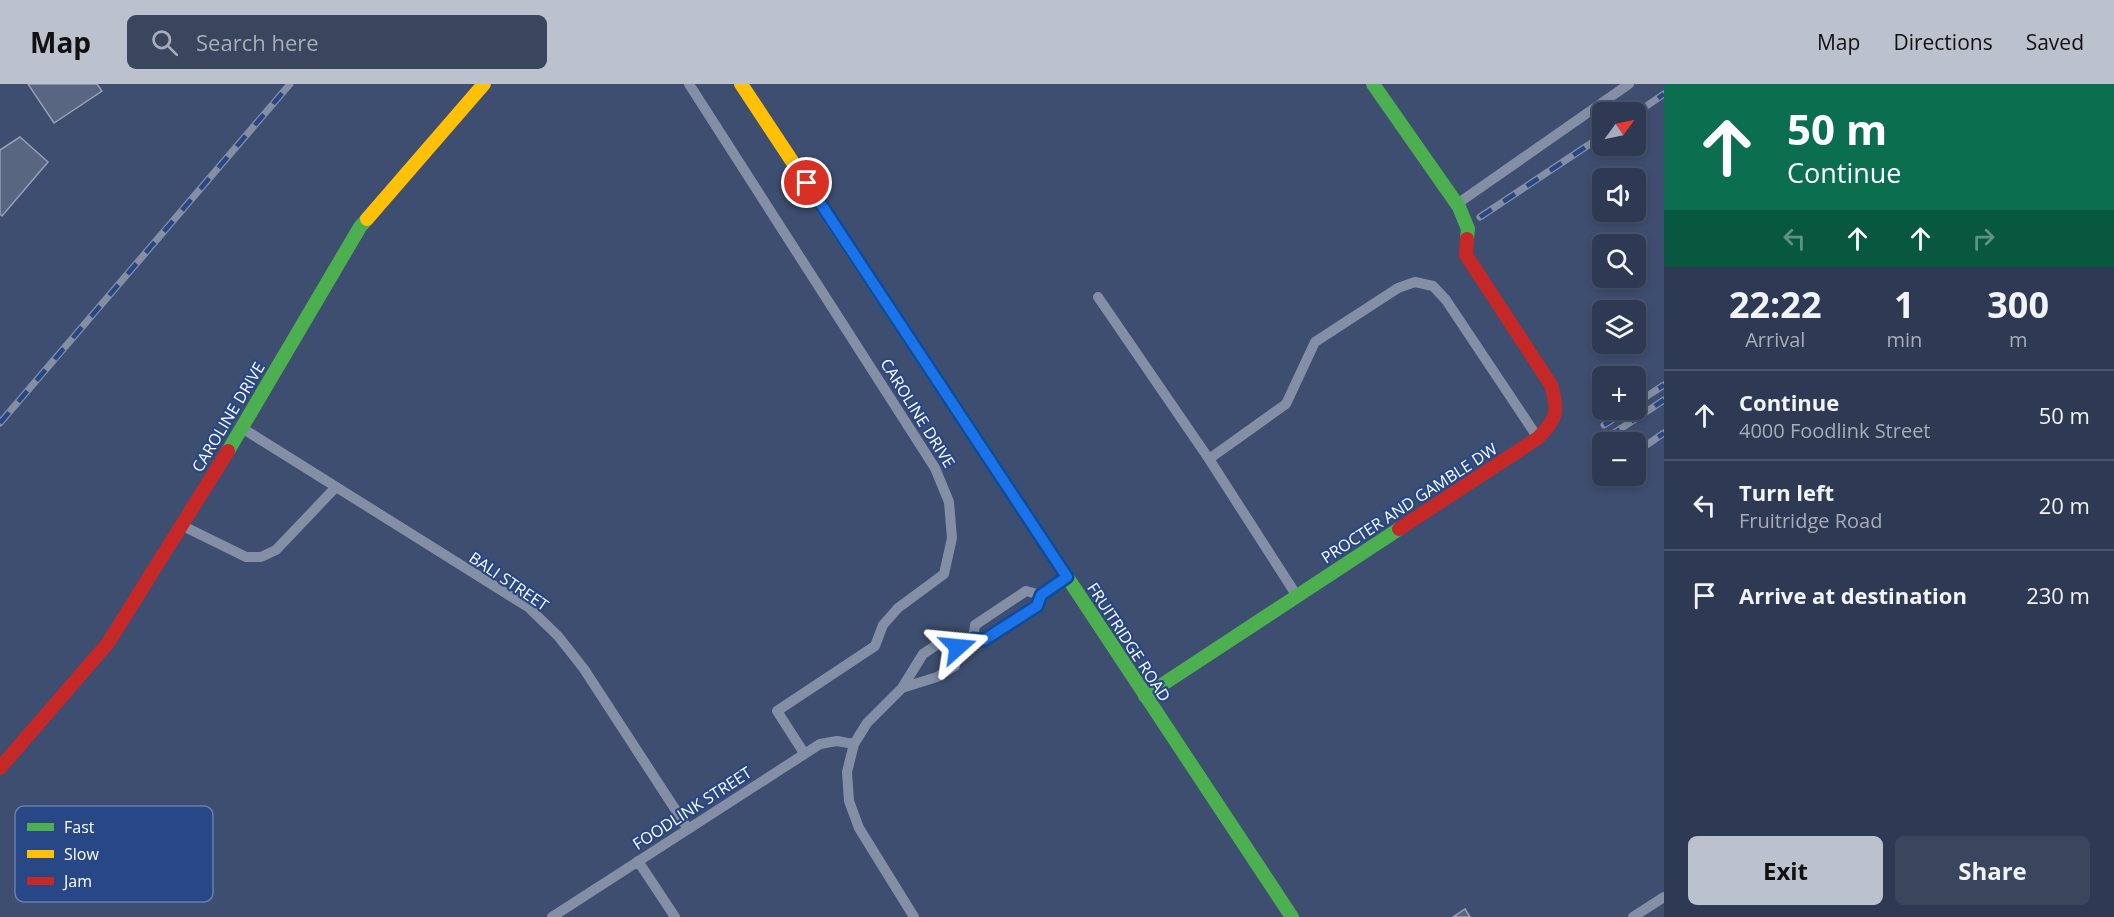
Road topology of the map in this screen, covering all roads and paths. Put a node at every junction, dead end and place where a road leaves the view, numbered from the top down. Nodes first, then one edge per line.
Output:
1 (484, 84) edge
2 (689, 84) edge
3 (741, 84) edge
4 (1373, 84) edge
5 (1629, 84) edge
6 (1457, 204) junction
7 (1098, 297) dead end
8 (242, 428) junction
9 (1538, 438) junction
10 (1209, 459) junction
11 (335, 488) junction
12 (181, 525) junction
13 (1067, 577) junction
14 (1041, 595) junction
15 (1297, 596) junction
16 (973, 639) junction
17 (958, 647) junction
18 (902, 688) junction
19 (1145, 696) junction
20 (854, 744) junction
21 (804, 753) junction
22 (0, 768) edge
23 (687, 829) junction
24 (638, 861) junction
25 (1664, 897) edge
26 (552, 917) edge
27 (675, 917) edge
28 (914, 917) edge
29 (1292, 917) edge
30 (1634, 917) edge

1 - 8 street, CAROLINE DRIVE
2 - 21 street, CAROLINE DRIVE
3 - 13 street, FRUITRIDGE ROAD
4 - 6 street, PROCTER AND GAMBLE DW
5 - 6 street
6 - 9 street, PROCTER AND GAMBLE DW
7 - 10 street
8 - 11 street, BALI STREET
8 - 12 street, CAROLINE DRIVE
9 - 10 street
9 - 15 street, PROCTER AND GAMBLE DW
10 - 15 street
11 - 12 street
11 - 23 street, BALI STREET
12 - 22 street, CAROLINE DRIVE
13 - 14 street
13 - 19 street, FRUITRIDGE ROAD
14 - 16 street
14 - 16 street
15 - 19 street, PROCTER AND GAMBLE DW
16 - 17 street
17 - 18 street
17 - 18 street
18 - 20 street
19 - 29 street, FRUITRIDGE ROAD
20 - 21 street, FOODLINK STREET
20 - 28 street
21 - 23 street, FOODLINK STREET
23 - 24 street, FOODLINK STREET
24 - 26 street, FOODLINK STREET
24 - 27 street
25 - 30 street

